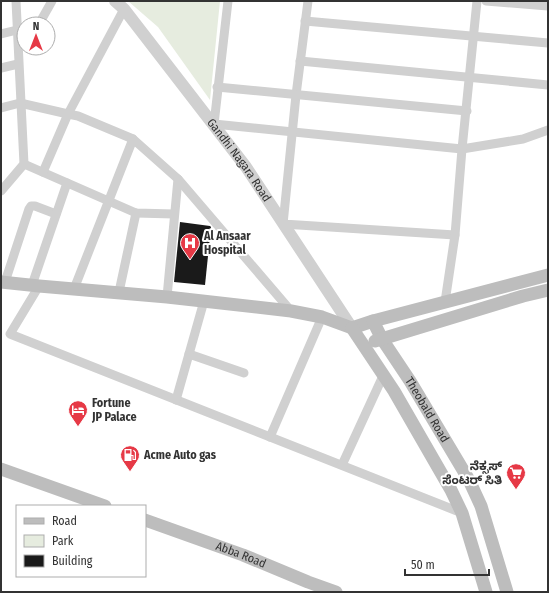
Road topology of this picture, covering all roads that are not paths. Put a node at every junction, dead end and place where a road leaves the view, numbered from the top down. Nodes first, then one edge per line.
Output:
1 (16, 1) edge
2 (52, 1) edge
3 (228, 1) edge
4 (308, 1) edge
5 (477, 1) edge
6 (486, 1) edge
7 (119, 5) edge
8 (548, 6) edge
9 (17, 16) edge
10 (44, 16) edge
11 (305, 21) junction
12 (16, 30) edge
13 (1, 34) edge
14 (474, 36) junction
15 (548, 43) edge
16 (18, 56) edge
17 (20, 56) edge
18 (18, 61) junction
19 (300, 61) junction
20 (1, 68) edge
21 (470, 77) junction
22 (548, 85) edge
23 (217, 87) junction
24 (296, 95) junction
25 (20, 103) junction
26 (1, 108) edge
27 (467, 111) junction
28 (68, 114) junction
29 (214, 124) junction
30 (548, 130) edge
31 (292, 132) junction
32 (133, 139) junction
33 (462, 149) junction
34 (24, 164) junction
35 (43, 172) junction
36 (178, 179) junction
37 (67, 183) junction
38 (1, 191) edge
39 (108, 201) junction
40 (136, 213) junction
41 (56, 214) junction
42 (174, 214) junction
43 (283, 224) junction
44 (455, 235) junction
45 (548, 275) edge
46 (3, 282) edge
47 (35, 286) junction
48 (74, 289) junction
49 (548, 290) edge
50 (119, 292) junction
51 (166, 296) junction
52 (204, 301) junction
53 (445, 302) junction
54 (291, 311) junction
55 (322, 318) junction
56 (373, 321) junction
57 (352, 328) junction
58 (382, 339) junction
59 (363, 344) junction
60 (190, 354) junction
61 (244, 373) dead end
62 (383, 376) junction
63 (176, 400) junction
64 (270, 437) junction
65 (342, 465) junction
66 (1, 469) edge
67 (101, 505) edge
68 (462, 513) junction
69 (146, 520) edge
70 (336, 592) edge
71 (486, 592) edge
72 (507, 592) edge

1 - 9 street
2 - 10 street
3 - 23 street
4 - 11 street
5 - 14 street
6 - 8 street
7 - 28 street
7 - 29 street, Gandhi Nagara Road
11 - 14 street
11 - 19 street
12 - 13 street
14 - 15 street
14 - 21 street
16 - 18 street
17 - 18 street
18 - 20 street
18 - 25 street
19 - 21 street
19 - 24 street
21 - 22 street
21 - 27 street
23 - 24 street
23 - 29 street
24 - 27 street
24 - 31 street
25 - 26 street
25 - 28 street
25 - 34 street
27 - 33 street
28 - 32 street
28 - 35 street
29 - 31 street
29 - 43 street, Gandhi Nagara Road
30 - 33 street
31 - 33 street
31 - 43 street
32 - 36 street
32 - 39 street
33 - 44 street
34 - 35 street
34 - 38 street
35 - 37 street
36 - 42 street
36 - 54 street
37 - 39 street
37 - 41 street
39 - 40 street
39 - 48 street
40 - 42 street
40 - 50 street
41 - 46 street
41 - 47 street
42 - 51 street
43 - 44 street
43 - 57 street, Gandhi Nagara Road
44 - 53 street
45 - 53 main road
46 - 47 main road
47 - 48 main road
47 - 63 street
48 - 50 main road
49 - 58 main road
50 - 51 main road
51 - 52 main road
52 - 54 main road
52 - 60 street
53 - 56 main road
54 - 55 main road
55 - 57 main road
55 - 64 street
56 - 57 main road
56 - 58 main road, Theobald Road
57 - 59 main road, Theobald Road
58 - 59 main road
58 - 72 main road, Theobald Road
59 - 62 main road, Theobald Road
60 - 61 street
60 - 63 street
62 - 65 street
62 - 68 main road, Theobald Road
63 - 64 street
64 - 65 street
65 - 68 street
66 - 67 main road
68 - 71 main road, Theobald Road
69 - 70 main road, Abba Road

